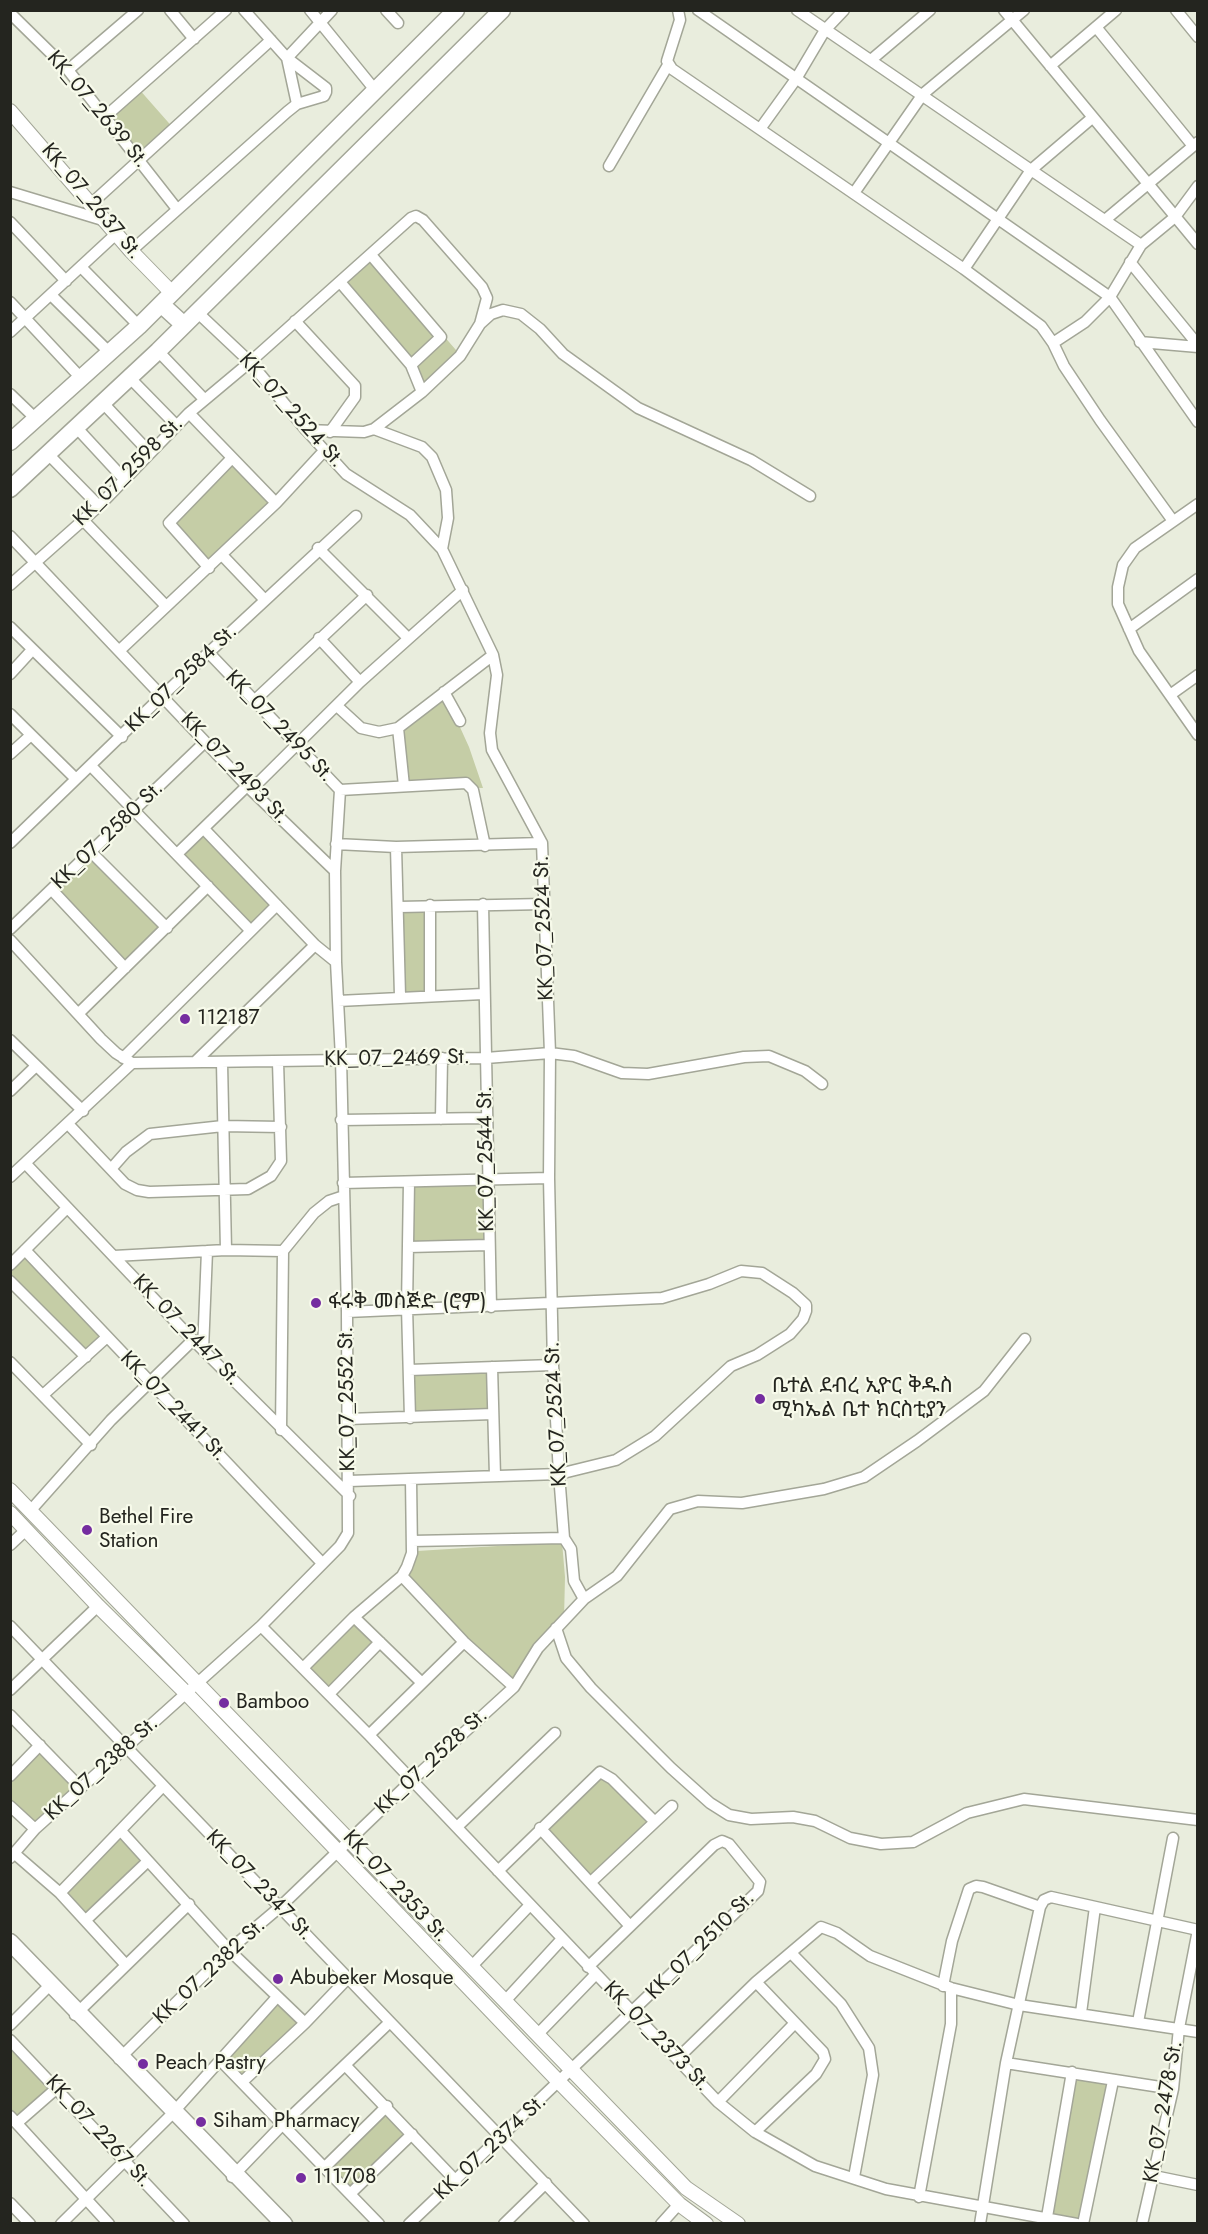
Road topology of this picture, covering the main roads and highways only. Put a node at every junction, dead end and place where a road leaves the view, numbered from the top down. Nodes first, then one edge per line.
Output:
1 (456, 10) edge
2 (502, 10) edge
3 (166, 299) junction
4 (184, 325) junction
5 (10, 442) edge
6 (10, 489) edge
7 (10, 1942) edge
8 (10, 1952) edge
9 (49, 1986) junction
10 (234, 2175) junction
11 (272, 2223) edge
12 (284, 2223) edge

1 - 3 main road
2 - 4 main road
3 - 4 main road
3 - 5 main road
4 - 6 main road
7 - 9 main road
8 - 9 main road
9 - 10 main road
10 - 11 main road
10 - 12 main road

